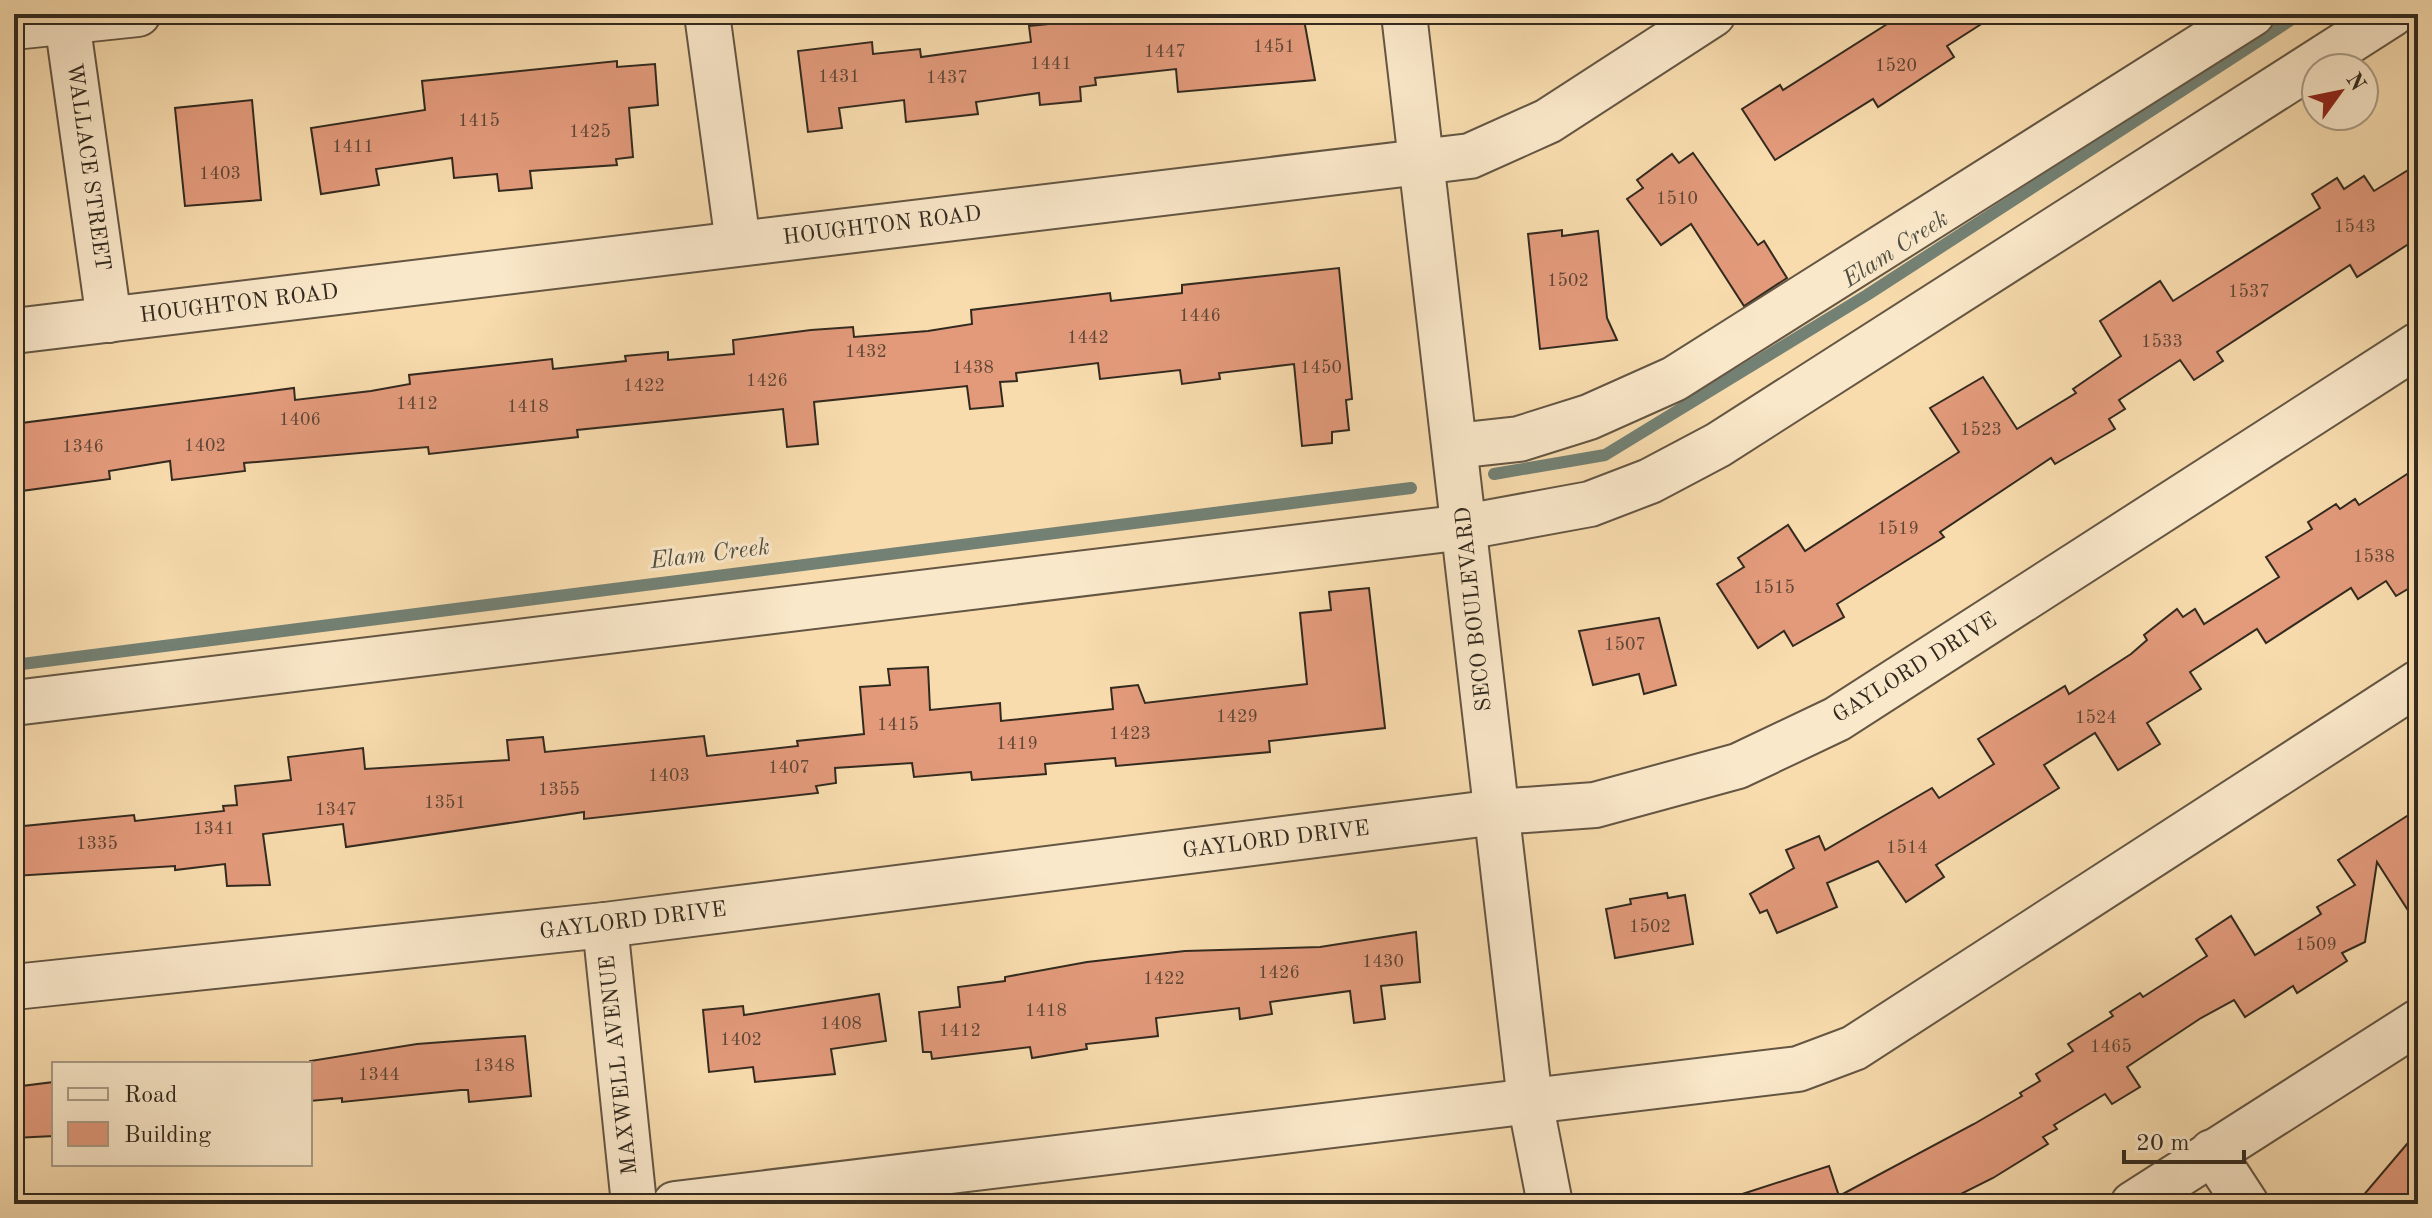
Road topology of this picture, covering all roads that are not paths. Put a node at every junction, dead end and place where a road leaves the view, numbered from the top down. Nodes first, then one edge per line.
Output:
1 (138, 14) edge
2 (707, 14) edge
3 (1404, 14) edge
4 (1713, 14) edge
5 (2252, 14) edge
6 (2392, 14) edge
7 (67, 19) edge
8 (14, 27) edge
9 (1424, 164) junction
10 (738, 243) junction
11 (109, 320) junction
12 (14, 331) edge
13 (2418, 345) edge
14 (1455, 446) junction
15 (1465, 527) junction
16 (2418, 683) edge
17 (14, 703) edge
18 (1497, 812) junction
19 (605, 925) junction
20 (14, 987) edge
21 (2418, 1022) edge
22 (1530, 1101) junction
23 (2212, 1152) junction
24 (634, 1204) edge
25 (675, 1204) edge
26 (1550, 1204) edge
27 (2133, 1204) edge
28 (2246, 1204) edge

1 - 7 street
2 - 10 street
3 - 9 street, SECO BOULEVARD
4 - 9 street, HOUGHTON ROAD
5 - 14 street
6 - 15 street
7 - 8 street
7 - 11 street, WALLACE STREET
9 - 10 street, HOUGHTON ROAD
9 - 14 street, SECO BOULEVARD
10 - 11 street, HOUGHTON ROAD
11 - 12 street, HOUGHTON ROAD
13 - 18 street, GAYLORD DRIVE
14 - 15 street, SECO BOULEVARD
15 - 17 street
15 - 18 street, SECO BOULEVARD
16 - 22 street
18 - 19 street, GAYLORD DRIVE
18 - 22 street, SECO BOULEVARD
19 - 20 street, GAYLORD DRIVE
19 - 24 street, MAXWELL AVENUE
21 - 23 street
22 - 25 street
22 - 26 street, SECO BOULEVARD
23 - 27 street
23 - 28 street

